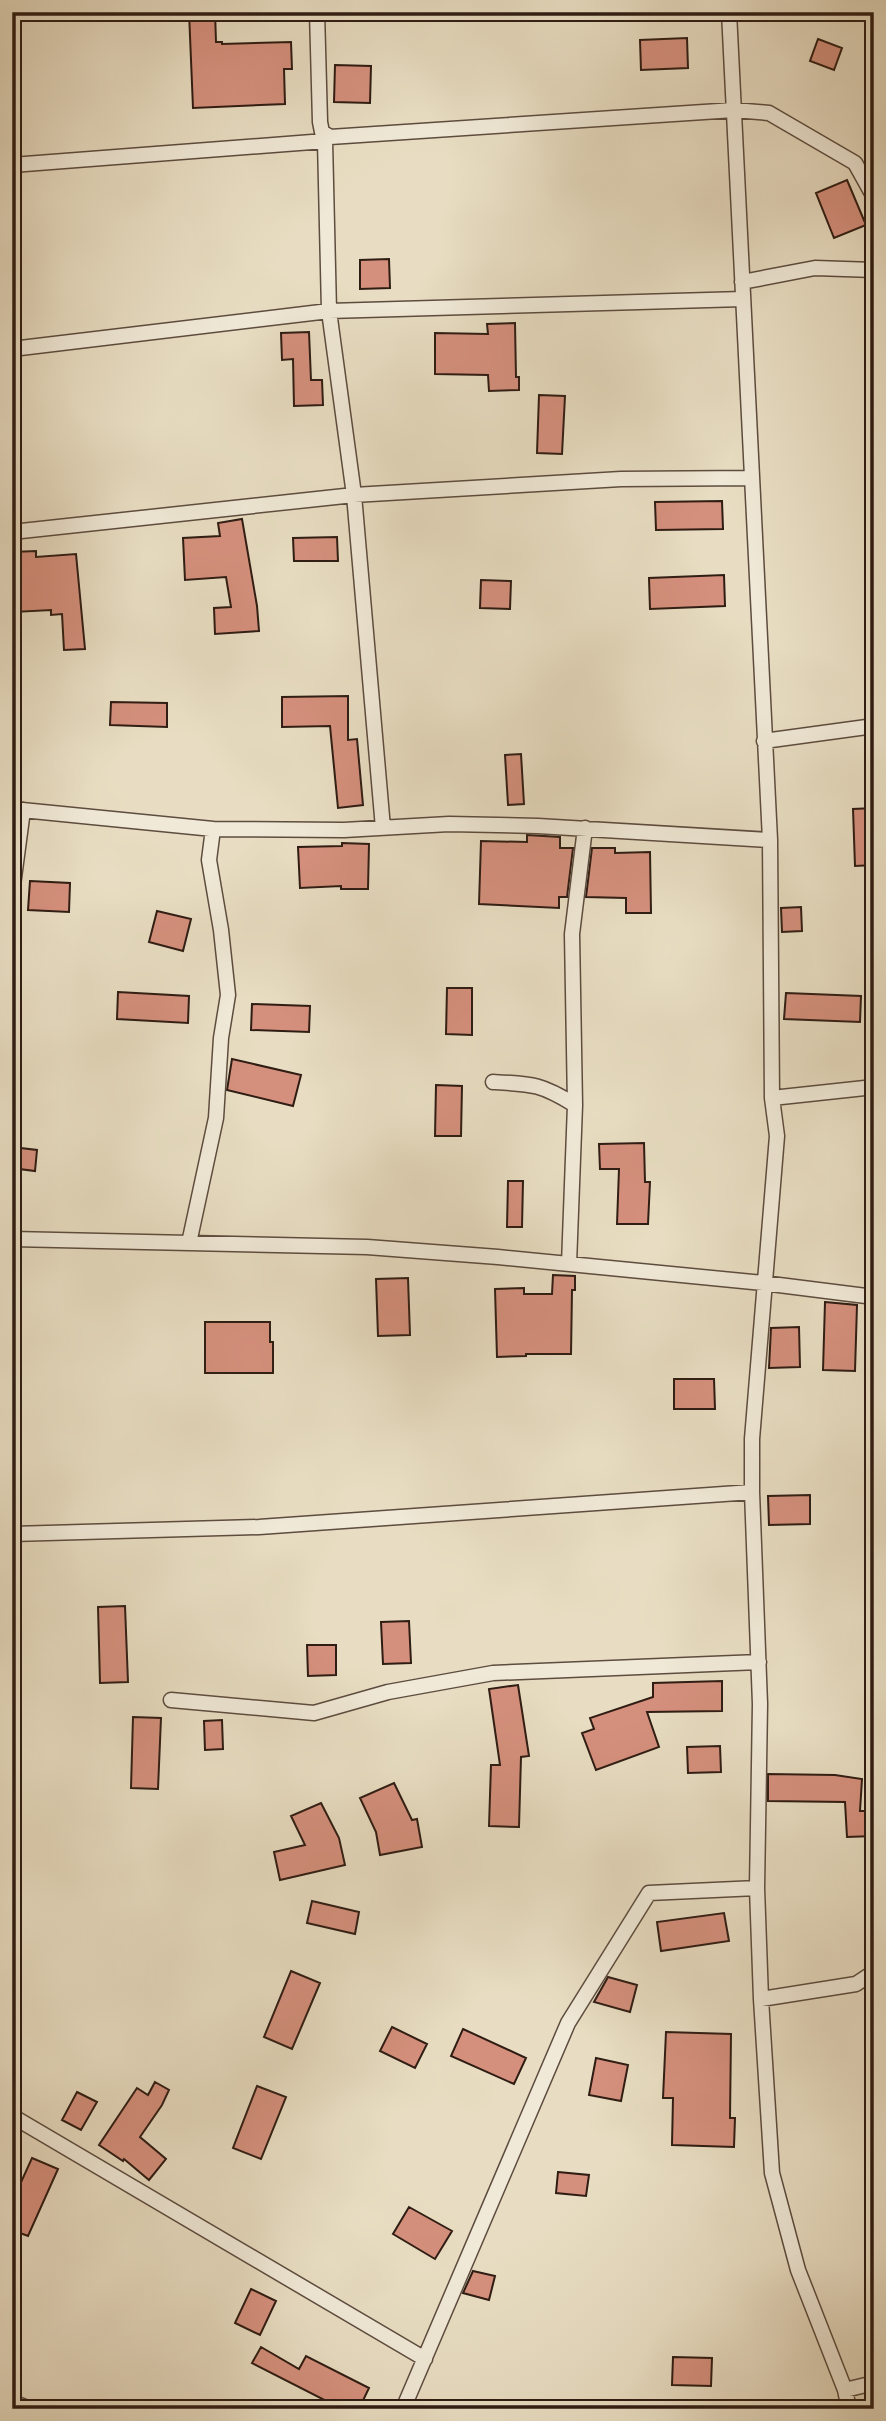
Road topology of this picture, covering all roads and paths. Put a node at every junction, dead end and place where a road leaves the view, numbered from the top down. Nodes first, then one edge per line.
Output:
1 (317, 12) edge
2 (729, 12) edge
3 (734, 110) junction
4 (323, 136) junction
5 (12, 165) edge
6 (874, 197) edge
7 (874, 270) edge
8 (742, 282) junction
9 (743, 299) junction
10 (329, 311) junction
11 (12, 349) edge
12 (752, 478) junction
13 (354, 495) junction
14 (12, 532) edge
15 (874, 726) edge
16 (764, 741) junction
17 (18, 810) edge
18 (383, 828) junction
19 (585, 828) junction
20 (213, 829) junction
21 (770, 840) junction
22 (12, 893) edge
23 (494, 1082) dead end
24 (874, 1087) edge
25 (772, 1098) junction
26 (575, 1105) junction
27 (12, 1239) edge
28 (189, 1243) junction
29 (569, 1264) junction
30 (763, 1283) junction
31 (874, 1297) edge
32 (752, 1492) junction
33 (12, 1534) edge
34 (759, 1662) junction
35 (171, 1700) dead end
36 (757, 1888) junction
37 (874, 1972) edge
38 (761, 1999) junction
39 (12, 2116) edge
40 (425, 2359) junction
41 (874, 2383) edge
42 (845, 2390) junction
43 (12, 2402) edge
44 (30, 2409) edge
45 (403, 2409) edge
46 (849, 2409) edge

1 - 4 street
2 - 3 street
3 - 4 street
3 - 6 street
3 - 8 street
4 - 5 street
4 - 10 street
7 - 8 street
8 - 9 street
9 - 10 street
9 - 12 street
10 - 11 street
10 - 13 street
12 - 13 street
12 - 16 street
13 - 14 street
13 - 18 street
15 - 16 street
16 - 21 street
17 - 20 street
17 - 22 street
18 - 19 street
18 - 20 street
19 - 21 street
19 - 26 street
20 - 28 street
21 - 25 street
23 - 26 street
24 - 25 street
25 - 30 street
26 - 29 street
27 - 28 street
28 - 29 street
29 - 30 street
30 - 31 street
30 - 32 street
32 - 33 street
32 - 34 street
34 - 35 street
34 - 36 street
36 - 38 street
36 - 40 street
37 - 38 street
38 - 42 street
39 - 40 street
40 - 45 street
41 - 42 street
42 - 46 street
43 - 44 street

